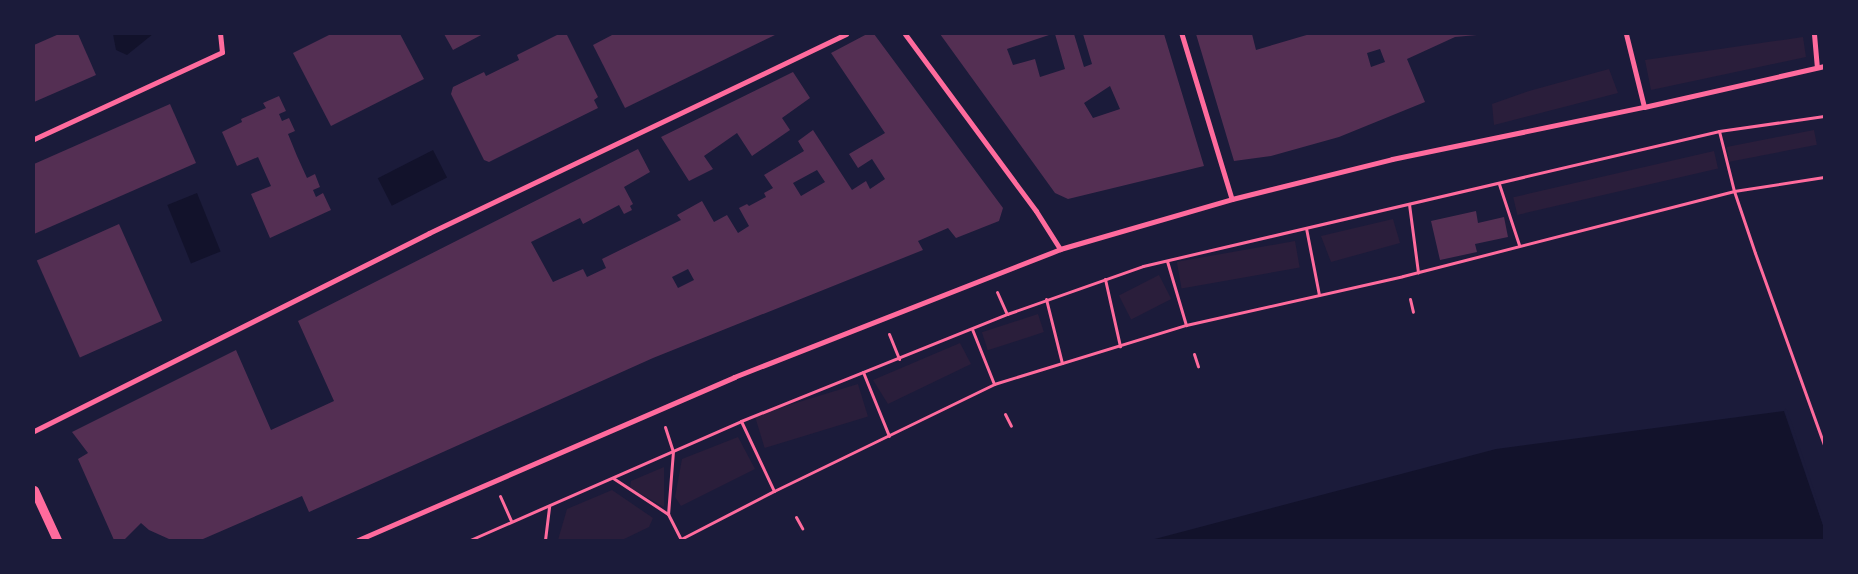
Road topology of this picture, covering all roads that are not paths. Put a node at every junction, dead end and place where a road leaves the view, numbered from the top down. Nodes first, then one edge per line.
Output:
1 (220, 34) edge
2 (846, 34) edge
3 (905, 34) edge
4 (1182, 34) edge
5 (1626, 34) edge
6 (1814, 34) edge
7 (1824, 66) edge
8 (1817, 67) junction
9 (1644, 107) junction
10 (34, 139) edge
11 (1232, 199) junction
12 (1060, 249) junction
13 (34, 431) edge
14 (34, 490) edge
15 (57, 540) edge
16 (358, 540) edge

1 - 10 street
2 - 13 street
3 - 12 street
4 - 11 street
5 - 9 street
6 - 8 street
7 - 8 street
8 - 9 street
9 - 11 street
11 - 12 street
12 - 16 street
14 - 15 street

